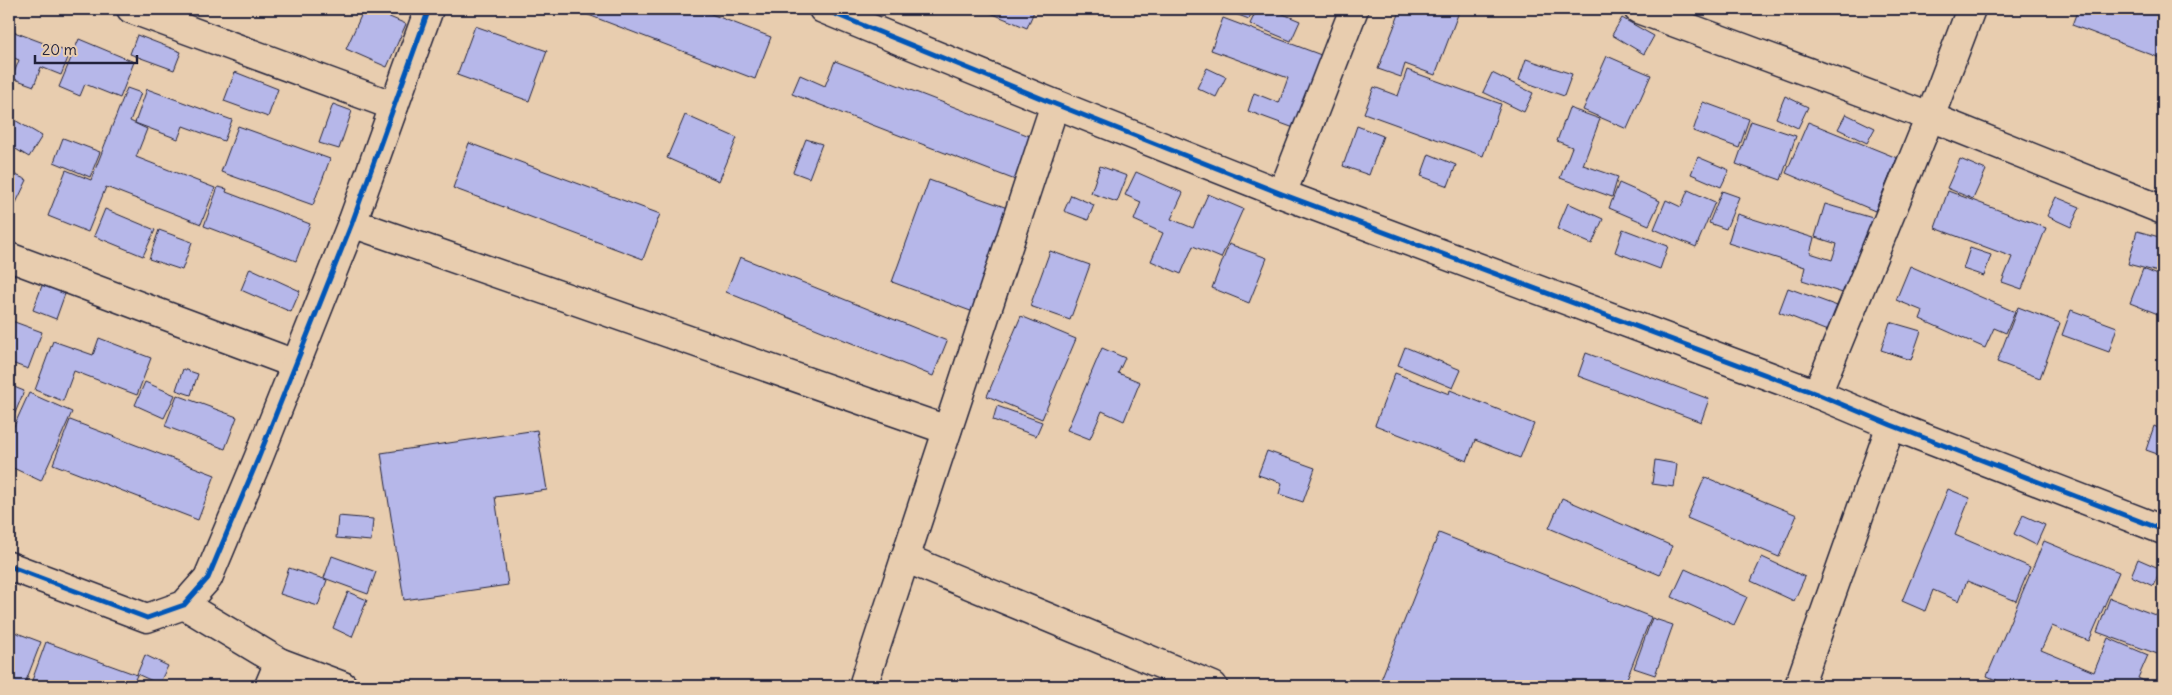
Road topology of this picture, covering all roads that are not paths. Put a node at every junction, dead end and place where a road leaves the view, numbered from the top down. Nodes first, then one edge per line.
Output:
1 (131, 9) edge
2 (429, 9) edge
3 (823, 9) edge
4 (1354, 9) edge
5 (1638, 9) edge
6 (1972, 9) edge
7 (1055, 104) junction
8 (394, 106) junction
9 (1930, 117) junction
10 (1282, 194) junction
11 (2163, 210) edge
12 (352, 223) junction
13 (9, 257) edge
14 (295, 364) junction
15 (1817, 394) junction
16 (1892, 425) junction
17 (947, 430) junction
18 (2163, 530) edge
19 (905, 558) junction
20 (9, 566) edge
21 (184, 605) junction
22 (274, 674) edge
23 (343, 686) edge
24 (863, 686) edge
25 (1213, 686) edge
26 (1800, 686) edge

1 - 8 street
2 - 8 street
3 - 7 street
4 - 10 street
5 - 9 street
6 - 9 street
7 - 10 street
7 - 17 street
8 - 12 street
9 - 11 street
9 - 15 street
10 - 15 street
12 - 14 street
12 - 17 street
13 - 14 street
14 - 21 street
15 - 16 street
16 - 18 street
16 - 26 street
17 - 19 street
19 - 24 street
19 - 25 street
20 - 21 street
21 - 22 street
22 - 23 street

